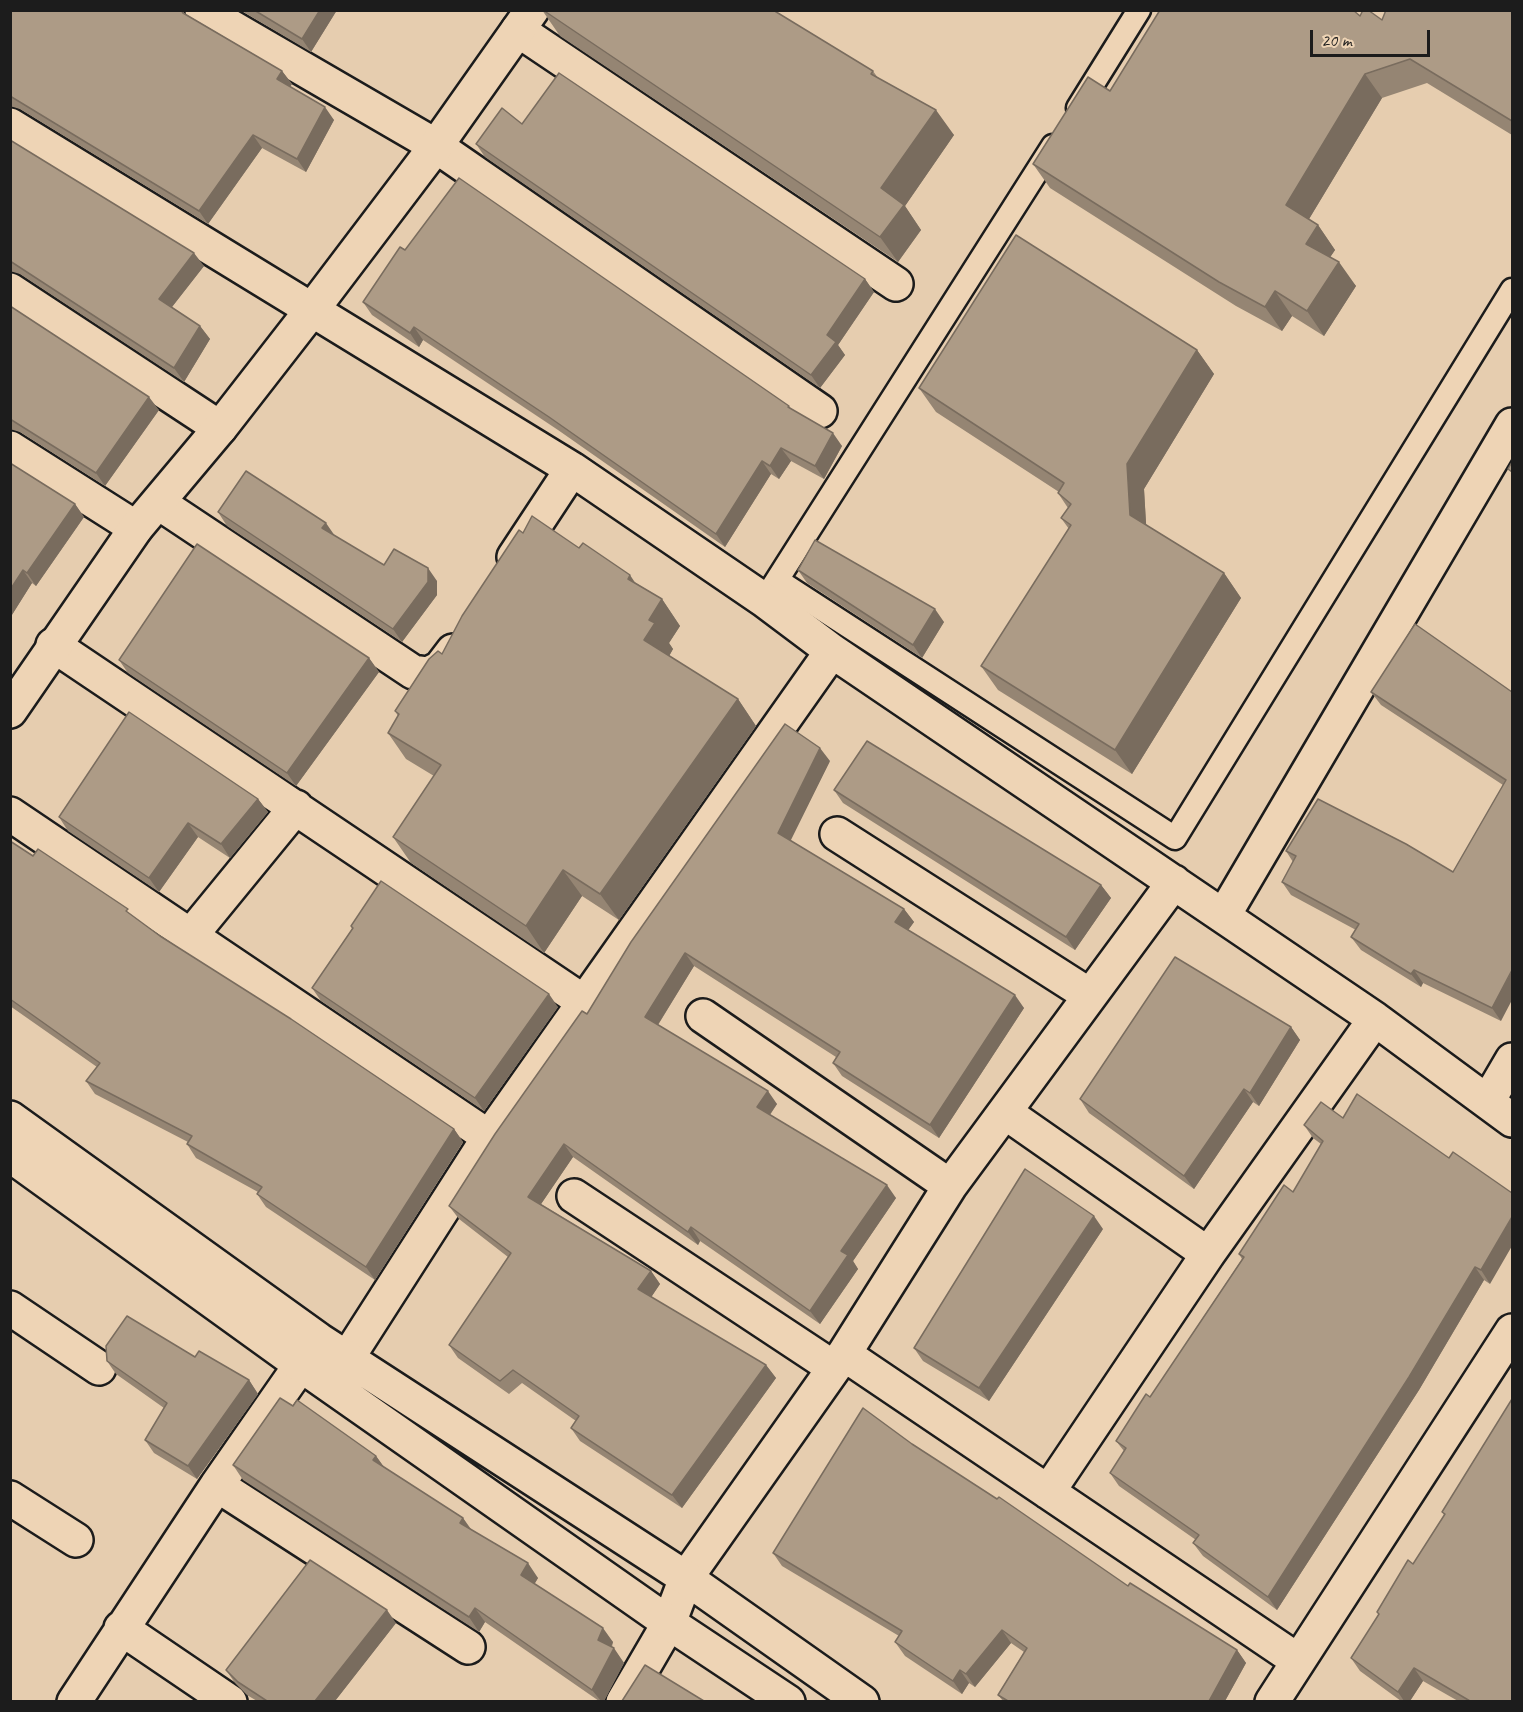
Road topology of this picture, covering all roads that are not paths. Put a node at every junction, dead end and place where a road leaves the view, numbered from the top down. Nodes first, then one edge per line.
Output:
1 (202, 10) edge
2 (1139, 10) edge
3 (525, 20) edge
4 (10, 125) edge
5 (436, 146) junction
6 (896, 284) dead end
7 (10, 290) edge
8 (1512, 290) edge
9 (311, 311) junction
10 (820, 411) dead end
11 (1512, 425) edge
12 (220, 428) junction
13 (10, 448) edge
14 (572, 469) junction
15 (159, 503) junction
16 (136, 528) junction
17 (501, 578) edge
18 (771, 590) junction
19 (469, 627) edge
20 (53, 645) junction
21 (832, 651) junction
22 (10, 711) edge
23 (296, 807) junction
24 (10, 814) edge
25 (837, 834) dead end
26 (1174, 882) junction
27 (1224, 915) junction
28 (192, 934) junction
29 (1089, 995) junction
30 (584, 1002) junction
31 (703, 1016) dead end
32 (1375, 1019) junction
33 (1512, 1060) edge
34 (1500, 1111) edge
35 (1005, 1113) junction
36 (10, 1118) edge
37 (489, 1137) junction
38 (10, 1155) edge
39 (950, 1186) junction
40 (574, 1196) dead end
41 (1208, 1254) junction
42 (10, 1308) edge
43 (1512, 1331) edge
44 (310, 1352) junction
45 (348, 1357) junction
46 (839, 1361) junction
47 (99, 1368) dead end
48 (217, 1485) junction
49 (1048, 1492) junction
50 (10, 1498) edge
51 (76, 1540) dead end
52 (686, 1578) junction
53 (669, 1623) junction
54 (121, 1628) junction
55 (468, 1647) dead end
56 (1297, 1660) junction
57 (74, 1701) edge
58 (230, 1701) edge
59 (623, 1701) edge
60 (788, 1701) edge
61 (862, 1701) edge
62 (1272, 1701) edge

1 - 5 street
2 - 18 lane
3 - 5 street
3 - 6 street
4 - 9 street
5 - 9 street
5 - 10 street
7 - 12 street
8 - 18 lane
9 - 12 street
9 - 14 street
11 - 27 street
12 - 15 street
13 - 16 street
14 - 17 street
14 - 18 street
15 - 16 street
15 - 19 street
16 - 20 street
18 - 21 street
20 - 22 street
20 - 23 street
21 - 26 street
21 - 30 street
23 - 28 street
23 - 30 street
24 - 28 street
25 - 29 street
26 - 27 street
26 - 29 street
27 - 32 street
28 - 37 street
29 - 35 street
30 - 37 street
31 - 39 street
32 - 34 street
32 - 41 street
33 - 34 street
35 - 39 street
35 - 41 street
36 - 44 street
37 - 45 street
38 - 44 street
39 - 46 street
40 - 46 street
41 - 49 street
42 - 47 street
43 - 56 street
44 - 45 street
44 - 48 street
44 - 53 street
45 - 52 street
46 - 49 street
46 - 52 street
48 - 54 street
48 - 55 street
49 - 56 street
50 - 51 street
52 - 53 street
52 - 61 street
53 - 59 street
53 - 60 street
54 - 57 street
54 - 58 street
56 - 62 street

